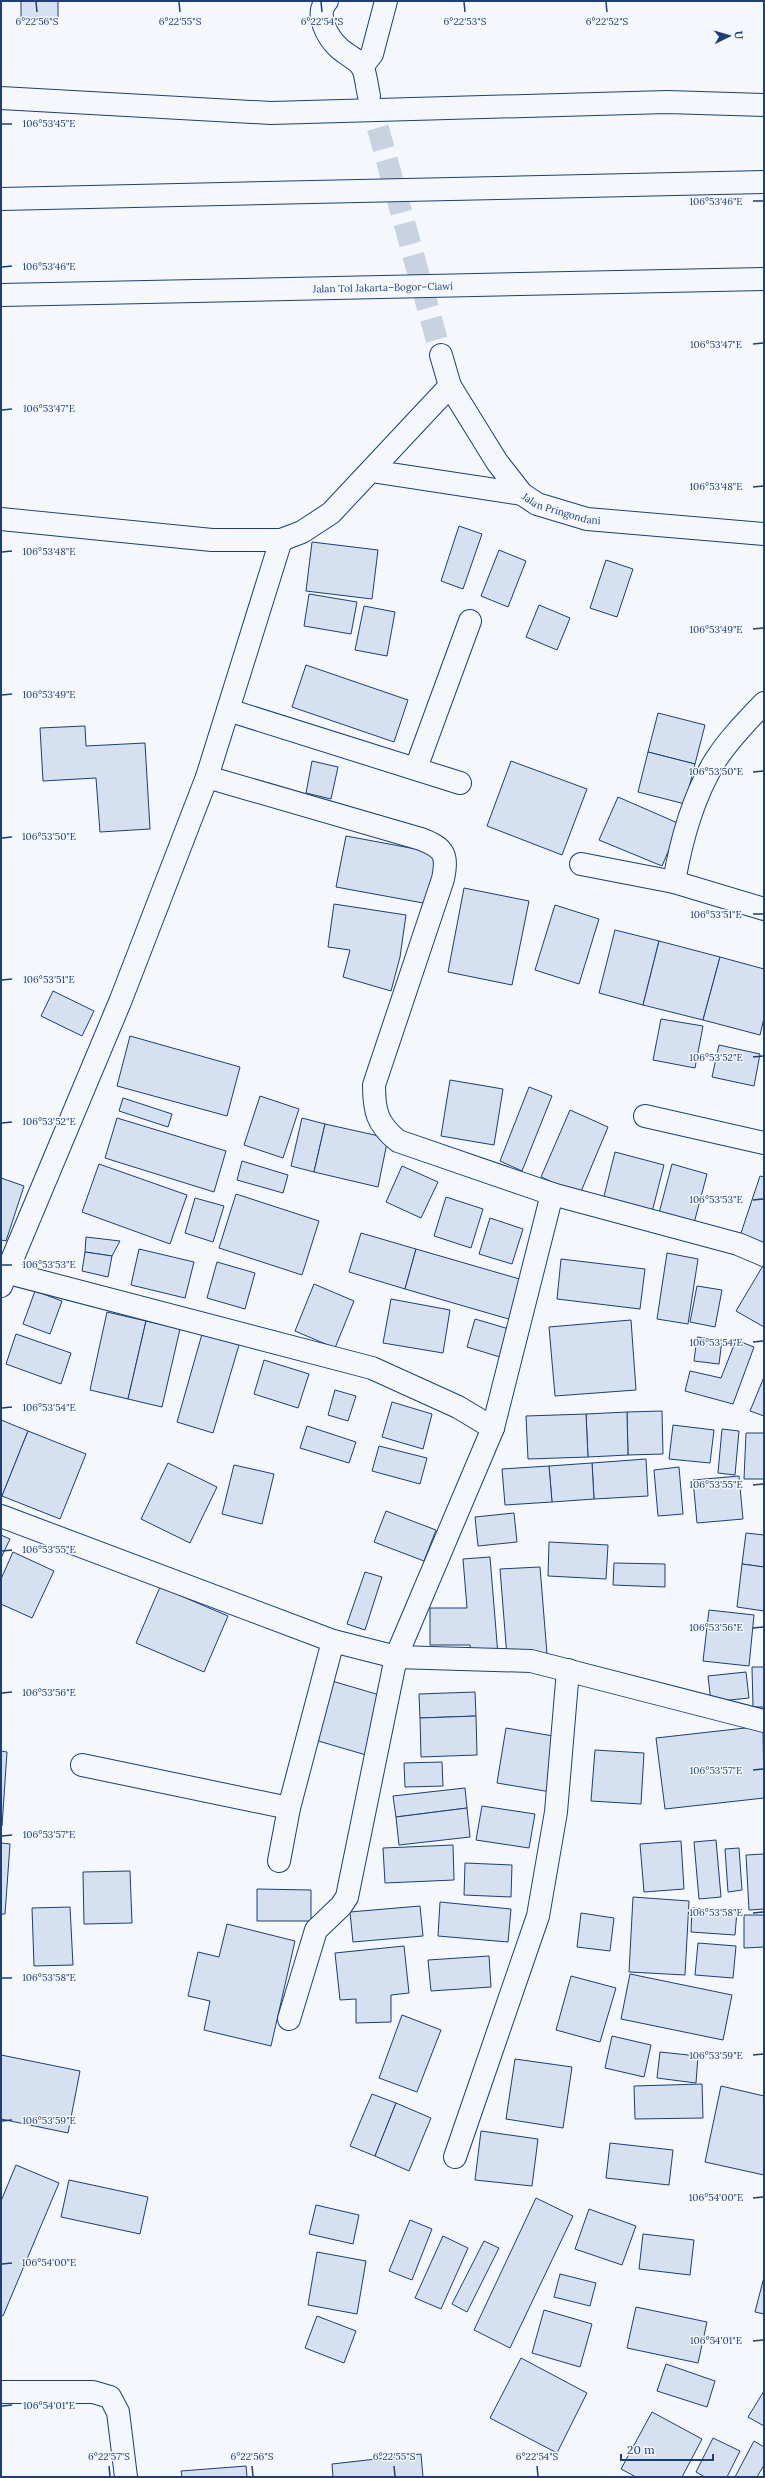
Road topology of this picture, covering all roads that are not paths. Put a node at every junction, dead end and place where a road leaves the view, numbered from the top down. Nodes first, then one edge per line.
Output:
1 (327, 1) edge
2 (386, 1) edge
3 (362, 67) junction
4 (369, 96) tunnel mouth
5 (1, 98) edge
6 (764, 105) edge
7 (764, 182) edge
8 (1, 198) edge
9 (764, 279) edge
10 (1, 295) edge
11 (441, 355) tunnel mouth
12 (450, 386) junction
13 (371, 471) junction
14 (522, 494) junction
15 (1, 519) edge
16 (764, 534) edge
17 (280, 540) junction
18 (470, 621) dead end
19 (764, 703) edge
20 (228, 710) junction
21 (416, 768) junction
22 (207, 777) junction
23 (460, 783) dead end
24 (581, 864) dead end
25 (674, 882) junction
26 (764, 909) edge
27 (645, 1116) dead end
28 (764, 1144) edge
29 (552, 1194) junction
30 (764, 1255) edge
31 (3, 1277) edge
32 (493, 1428) junction
33 (1, 1516) edge
34 (333, 1641) junction
35 (396, 1657) junction
36 (568, 1670) junction
37 (764, 1721) edge
38 (82, 1765) dead end
39 (289, 1808) junction
40 (279, 1860) dead end
41 (289, 2019) dead end
42 (455, 2157) dead end
43 (1, 2392) edge
44 (126, 2477) edge

1 - 3 main road
2 - 3 main road
3 - 4 main road
5 - 6 main road
7 - 8 main road
9 - 10 main road, Jalan Tol Jakarta–Bogor–Ciawi
11 - 12 main road, Jalan Pringondani
12 - 13 main road
12 - 14 main road, Jalan Pringondani
13 - 14 main road
13 - 17 main road
14 - 16 main road, Jalan Pringondani
15 - 17 main road
17 - 20 main road
18 - 21 main road
19 - 25 main road
20 - 21 main road
20 - 22 main road
21 - 23 main road
22 - 29 main road
22 - 31 main road
24 - 25 main road
25 - 26 main road
27 - 28 main road
29 - 30 main road
29 - 32 main road
31 - 32 main road
32 - 35 main road
33 - 34 main road
34 - 35 main road
34 - 39 main road
35 - 36 main road
35 - 41 main road
36 - 37 main road
36 - 42 main road
38 - 39 main road
39 - 40 main road
43 - 44 main road

